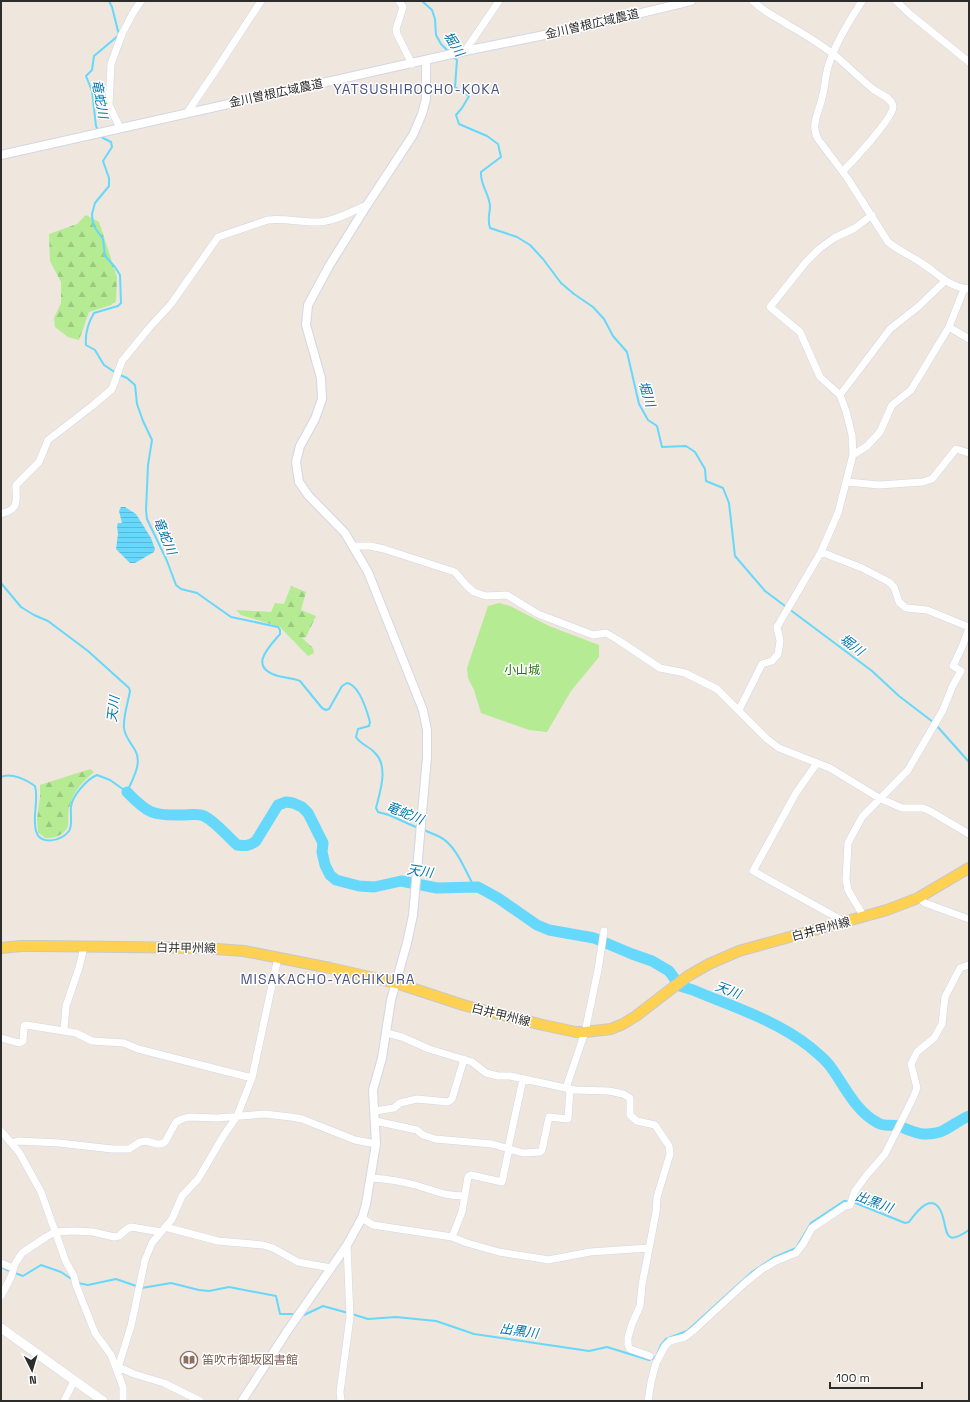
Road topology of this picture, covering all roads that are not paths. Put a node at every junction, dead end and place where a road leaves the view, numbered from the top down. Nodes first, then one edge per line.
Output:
1 (141, 1) edge
2 (261, 1) edge
3 (399, 1) edge
4 (499, 1) edge
5 (691, 1) edge
6 (753, 1) edge
7 (862, 1) edge
8 (896, 1) edge
9 (465, 51) junction
10 (832, 54) junction
11 (426, 60) junction
12 (969, 62) edge
13 (412, 64) junction
14 (187, 113) junction
15 (120, 128) junction
16 (1, 155) edge
17 (843, 171) junction
18 (367, 205) junction
19 (872, 215) junction
20 (946, 281) junction
21 (967, 289) edge
22 (949, 327) junction
23 (969, 339) edge
24 (840, 395) junction
25 (969, 453) edge
26 (853, 455) junction
27 (847, 482) junction
28 (1, 514) edge
29 (353, 546) junction
30 (821, 552) junction
31 (969, 627) edge
32 (739, 710) junction
33 (817, 763) junction
34 (879, 798) junction
35 (969, 834) edge
36 (969, 868) edge
37 (918, 898) junction
38 (864, 917) junction
39 (969, 919) edge
40 (845, 922) junction
41 (604, 932) dead end
42 (84, 947) junction
43 (1, 948) edge
44 (278, 957) junction
45 (969, 965) edge
46 (396, 983) junction
47 (64, 1030) junction
48 (585, 1032) junction
49 (386, 1033) junction
50 (1, 1038) edge
51 (464, 1059) junction
52 (252, 1078) junction
53 (523, 1079) junction
54 (568, 1089) junction
55 (375, 1111) junction
56 (237, 1116) junction
57 (375, 1121) junction
58 (1, 1131) edge
59 (12, 1143) junction
60 (376, 1144) junction
61 (508, 1149) junction
62 (371, 1178) junction
63 (464, 1196) junction
64 (362, 1218) junction
65 (163, 1229) junction
66 (55, 1232) junction
67 (452, 1237) junction
68 (347, 1245) junction
69 (649, 1248) junction
70 (1, 1263) edge
71 (14, 1268) junction
72 (331, 1268) junction
73 (1, 1296) edge
74 (1, 1328) edge
75 (650, 1356) dead end
76 (117, 1371) junction
77 (74, 1380) junction
78 (64, 1401) edge
79 (103, 1401) edge
80 (123, 1401) edge
81 (200, 1401) edge
82 (242, 1401) edge
83 (341, 1401) edge
84 (648, 1401) edge

1 - 15 street
2 - 14 street
3 - 13 street
4 - 9 street
5 - 9 street, 金川曽根広域農道
6 - 10 street
7 - 10 street
8 - 12 street
9 - 11 street, 金川曽根広域農道
10 - 17 street
10 - 17 street
11 - 13 street, 金川曽根広域農道
11 - 18 street
13 - 14 street, 金川曽根広域農道
14 - 15 street, 金川曽根広域農道
15 - 16 street, 金川曽根広域農道
17 - 19 street
18 - 28 street
18 - 29 street
19 - 20 street
19 - 24 street
20 - 21 street
20 - 24 street
21 - 22 street
22 - 23 street
22 - 26 street
24 - 26 street
25 - 27 street
26 - 27 street
27 - 30 street
29 - 32 street
29 - 46 street
30 - 31 street
30 - 32 street
31 - 34 street
32 - 33 street
33 - 34 street
33 - 40 street
34 - 35 street
34 - 38 street
36 - 37 main road, 白井甲州線
37 - 38 main road, 白井甲州線
37 - 39 street
38 - 40 main road, 白井甲州線
40 - 48 main road, 白井甲州線
41 - 48 street
42 - 43 main road, 白井甲州線
42 - 44 main road, 白井甲州線
42 - 47 street
44 - 46 main road, 白井甲州線
44 - 52 street
45 - 84 street
46 - 48 main road, 白井甲州線
46 - 49 street
47 - 50 street
47 - 52 street
48 - 54 street
49 - 51 street
49 - 55 street
51 - 53 street
51 - 55 street
52 - 56 street
53 - 54 street
53 - 61 street
54 - 61 street
54 - 69 street
55 - 57 street
56 - 59 street
56 - 60 street
56 - 65 street
57 - 60 street
57 - 61 street
58 - 59 street
59 - 66 street
60 - 62 street
61 - 63 street
62 - 63 street
62 - 64 street
63 - 67 street
64 - 67 street
64 - 68 street
65 - 66 street
65 - 72 street
65 - 76 street
66 - 71 street
66 - 76 street
67 - 69 street
68 - 72 street
68 - 83 street
69 - 75 street
70 - 71 street
71 - 73 street
72 - 82 street
74 - 77 main road
76 - 80 street
76 - 81 street
77 - 78 street
77 - 79 main road

